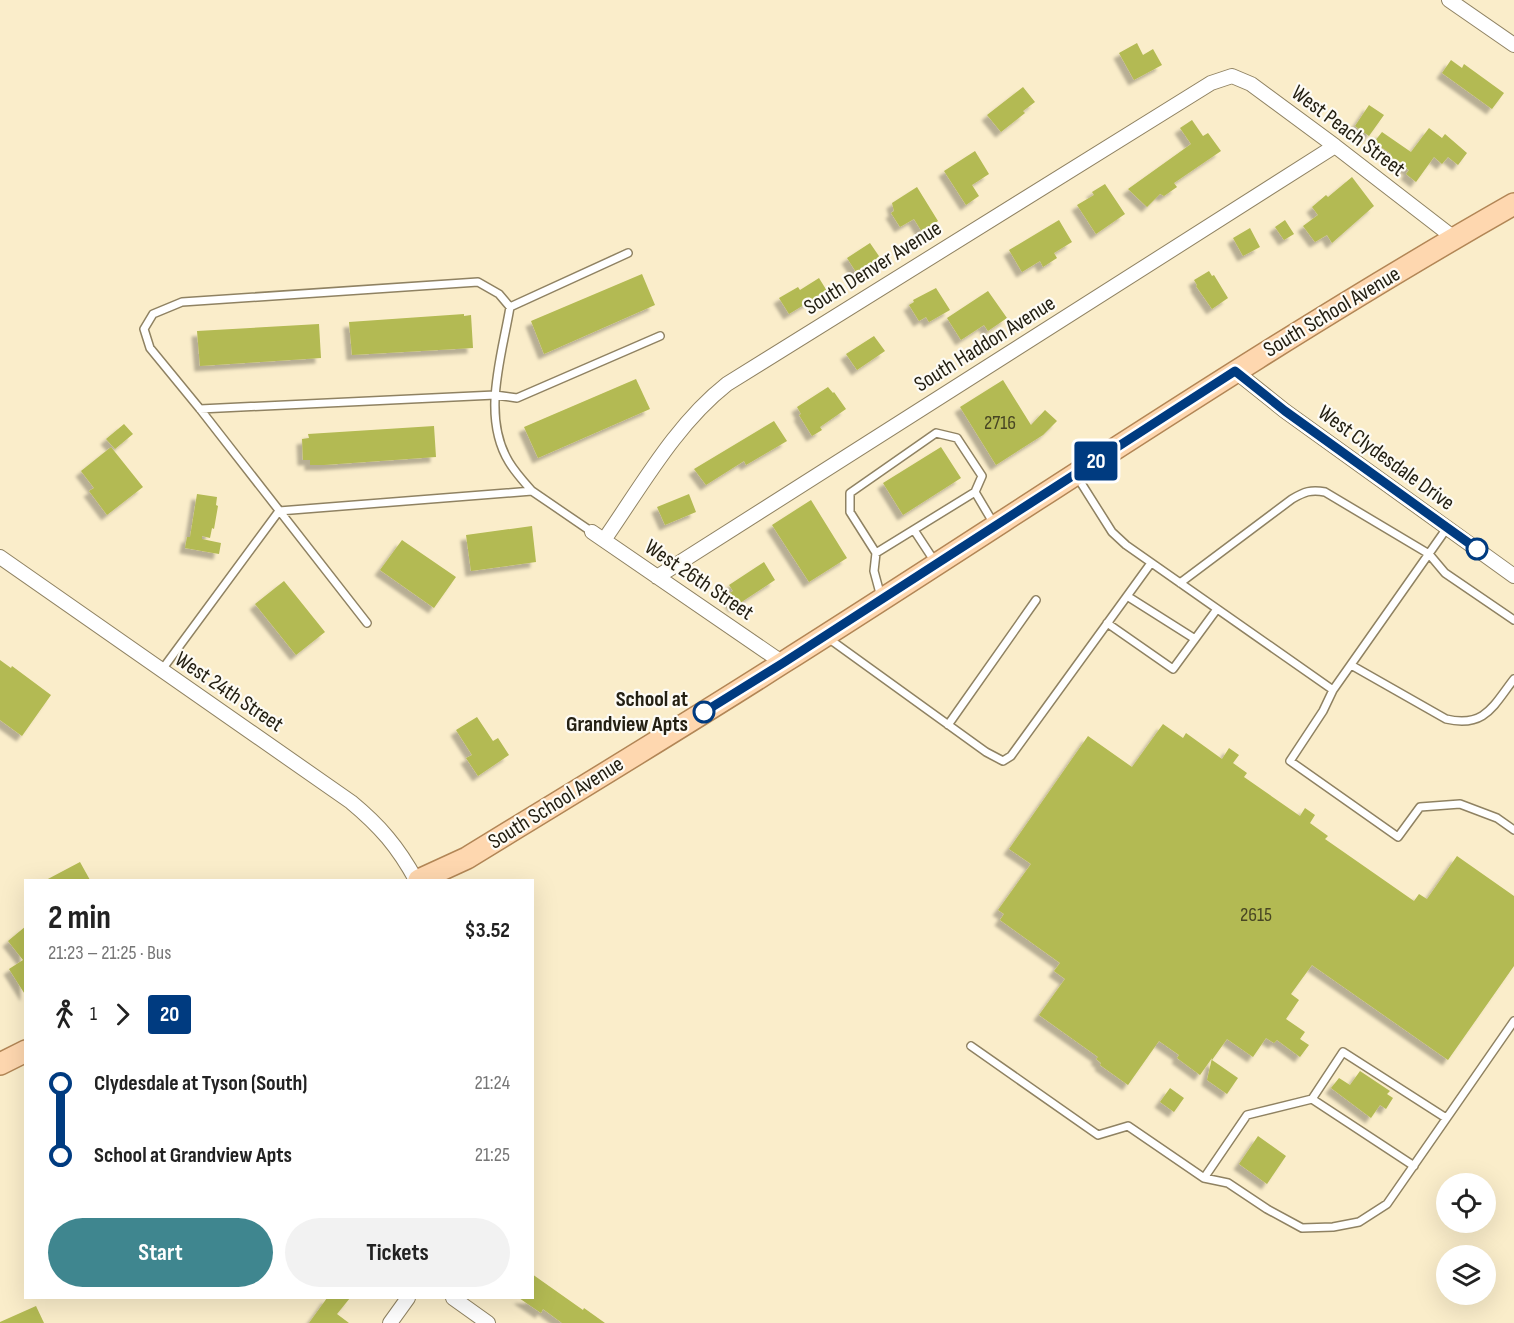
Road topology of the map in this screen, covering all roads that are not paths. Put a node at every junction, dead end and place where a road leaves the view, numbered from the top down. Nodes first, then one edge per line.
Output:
1 (1449, 0) edge
2 (1514, 45) edge
3 (1211, 83) joint
4 (1335, 146) junction
5 (1514, 204) edge
6 (1454, 238) junction
7 (628, 253) dead end
8 (510, 307) junction
9 (660, 336) dead end
10 (1235, 371) junction
11 (495, 395) junction
12 (200, 410) junction
13 (1076, 474) junction
14 (532, 491) junction
15 (975, 492) junction
16 (279, 511) junction
17 (995, 526) junction
18 (1447, 528) junction
19 (914, 530) junction
20 (592, 532) joint
21 (604, 540) junction
22 (876, 553) junction
23 (1429, 554) junction
24 (0, 557) edge
25 (1151, 563) junction
26 (936, 564) junction
27 (1514, 576) edge
28 (657, 577) junction
29 (1180, 583) junction
30 (1127, 596) junction
31 (881, 600) junction
32 (1036, 600) dead end
33 (1217, 609) junction
34 (1514, 620) edge
35 (368, 623) dead end
36 (1107, 623) junction
37 (825, 636) junction
38 (1195, 639) junction
39 (783, 663) junction
40 (1351, 665) junction
41 (161, 671) junction
42 (1514, 679) edge
43 (1333, 690) junction
44 (948, 725) junction
45 (1514, 830) edge
46 (416, 879) edge
47 (419, 879) edge
48 (1514, 1021) edge
49 (971, 1046) dead end
50 (24, 1052) edge
51 (0, 1064) edge
52 (1312, 1099) junction
53 (1446, 1118) junction
54 (1414, 1166) junction
55 (1204, 1178) junction
56 (407, 1299) edge
57 (454, 1299) edge
58 (390, 1323) edge
59 (488, 1323) edge

1 - 2 street
3 - 4 street, West Peach Street
3 - 21 street, South Denver Avenue
4 - 6 street, West Peach Street
4 - 28 street, South Haddon Avenue
5 - 6 main road, South School Avenue
6 - 10 main road, South School Avenue
7 - 8 lane
8 - 11 lane
8 - 12 lane
9 - 11 lane
10 - 13 main road, South School Avenue
10 - 18 street, West Clydesdale Drive
11 - 12 lane
11 - 14 lane
12 - 16 lane
13 - 17 main road, South School Avenue
13 - 25 lane
14 - 16 lane
14 - 20 lane
15 - 17 lane
15 - 19 lane
15 - 22 lane
16 - 35 lane
16 - 41 lane
17 - 26 main road, South School Avenue
18 - 23 lane
18 - 27 street, West Clydesdale Drive
19 - 22 lane
19 - 26 lane
20 - 21 street, West 26th Street
21 - 28 street, West 26th Street
22 - 31 lane
23 - 29 lane
23 - 34 lane
23 - 40 lane
24 - 41 street, West 24th Street
25 - 29 lane
25 - 30 lane
26 - 31 main road, South School Avenue
28 - 39 street, West 26th Street
29 - 33 lane
30 - 36 lane
30 - 38 lane
31 - 37 main road, South School Avenue
32 - 44 lane
33 - 38 lane
33 - 43 lane
36 - 38 lane
36 - 44 lane
37 - 39 main road, South School Avenue
37 - 44 lane
39 - 47 main road, South School Avenue
40 - 42 lane
40 - 43 lane
41 - 46 street, West 24th Street
43 - 45 lane
48 - 53 lane
49 - 55 lane
50 - 51 main road
52 - 53 lane
52 - 54 lane
52 - 55 lane
53 - 54 lane
54 - 55 lane
56 - 58 street
57 - 59 street

